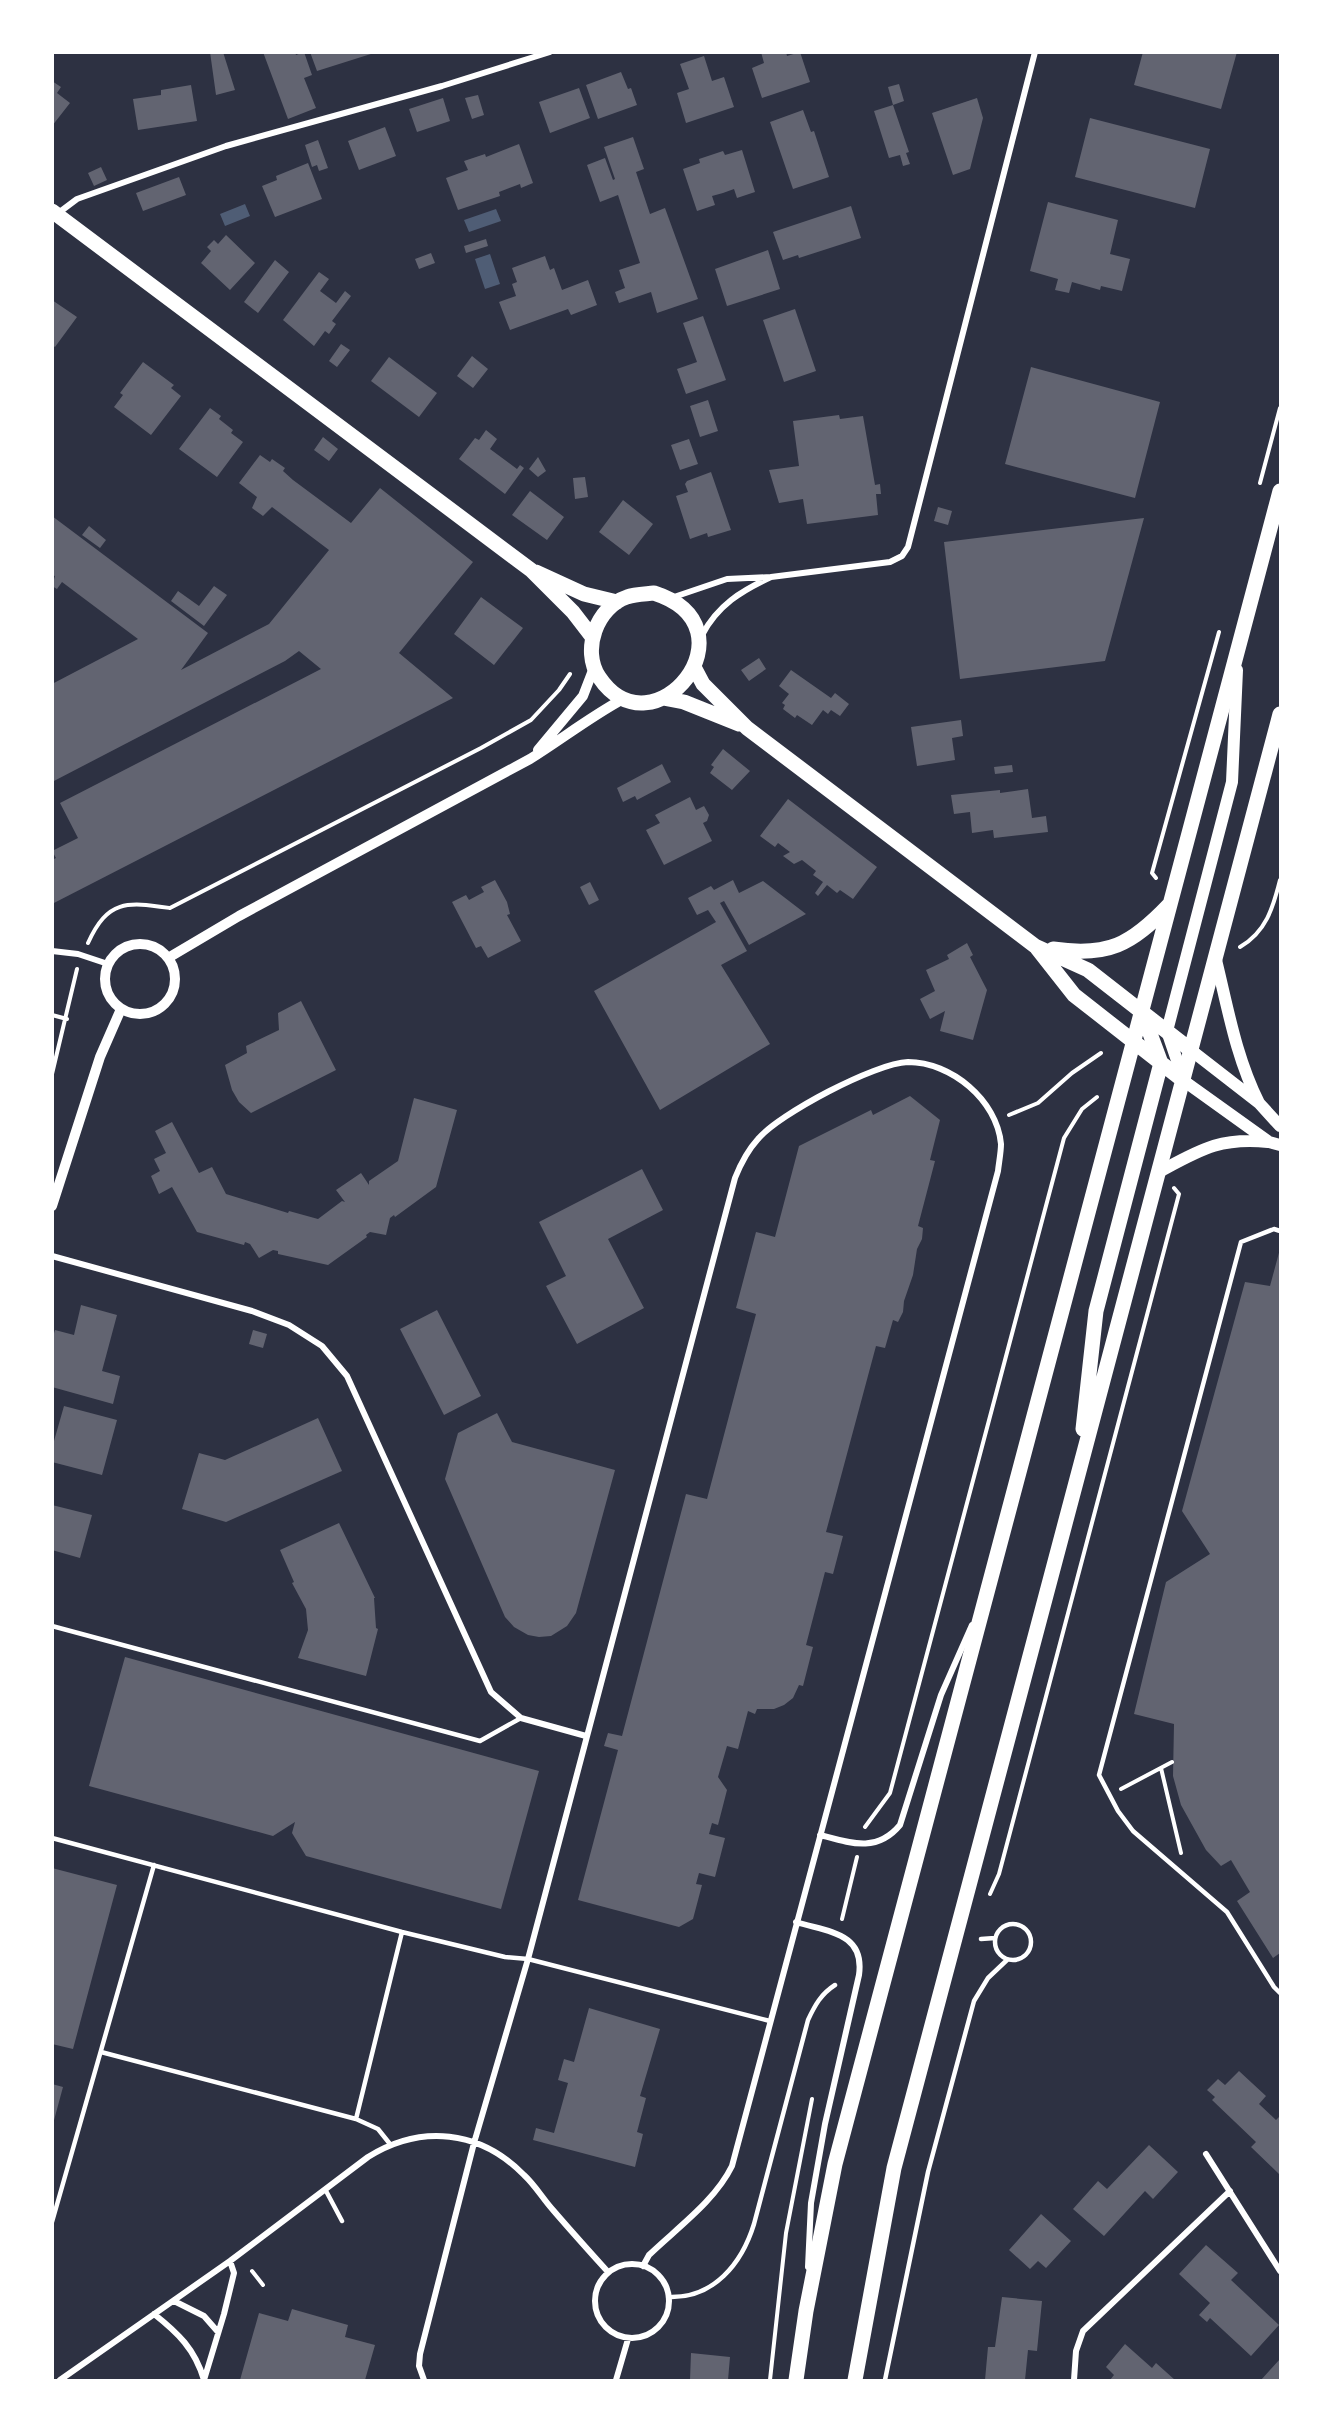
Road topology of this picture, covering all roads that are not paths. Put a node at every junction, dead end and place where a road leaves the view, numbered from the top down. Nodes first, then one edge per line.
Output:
1 (550, 52) edge
2 (1035, 52) edge
3 (54, 214) edge
4 (1281, 491) edge
5 (531, 570) junction
6 (771, 577) junction
7 (670, 598) junction
8 (617, 602) junction
9 (593, 638) junction
10 (701, 639) junction
11 (1238, 651) junction
12 (595, 665) junction
13 (694, 667) junction
14 (663, 698) junction
15 (623, 699) junction
16 (1281, 714) edge
17 (747, 728) junction
18 (1281, 742) edge
19 (530, 759) junction
20 (1266, 768) junction
21 (1171, 904) junction
22 (1035, 946) junction
23 (52, 951) edge
24 (168, 958) junction
25 (1216, 960) junction
26 (108, 964) junction
27 (121, 1009) junction
28 (1142, 1011) junction
29 (1167, 1031) junction
30 (1134, 1042) junction
31 (1192, 1051) junction
32 (1161, 1063) junction
33 (1184, 1081) junction
34 (1259, 1103) junction
35 (1281, 1126) edge
36 (1275, 1144) edge
37 (1159, 1172) junction
38 (52, 1206) edge
39 (1281, 1230) edge
40 (52, 1256) edge
41 (1076, 1482) junction
42 (985, 1594) junction
43 (55, 1626) edge
44 (521, 1718) junction
45 (586, 1736) junction
46 (820, 1835) junction
47 (52, 1838) edge
48 (154, 1865) junction
49 (796, 1922) junction
50 (402, 1932) junction
51 (995, 1938) junction
52 (981, 1939) dead end
53 (528, 1959) junction
54 (1007, 1960) junction
55 (835, 1985) dead end
56 (1281, 1992) edge
57 (770, 2021) junction
58 (101, 2052) junction
59 (356, 2119) junction
60 (474, 2143) junction
61 (390, 2144) junction
62 (1206, 2154) dead end
63 (325, 2190) junction
64 (1230, 2191) junction
65 (342, 2221) dead end
66 (52, 2222) edge
67 (230, 2261) junction
68 (643, 2266) junction
69 (1281, 2271) edge
70 (608, 2272) junction
71 (669, 2297) junction
72 (174, 2301) junction
73 (806, 2311) junction
74 (154, 2314) junction
75 (218, 2333) junction
76 (628, 2339) junction
77 (60, 2380) edge
78 (204, 2380) edge
79 (424, 2380) edge
80 (616, 2380) edge
81 (796, 2380) edge
82 (855, 2380) edge
83 (885, 2380) edge
84 (1074, 2380) edge

1 - 3 street
2 - 6 street
3 - 5 main road
4 - 11 main road
5 - 8 main road
5 - 9 main road
6 - 7 street
6 - 10 street
7 - 8 main road
7 - 10 main road
8 - 9 main road
9 - 12 main road
10 - 13 main road
11 - 21 main road
11 - 29 main road
12 - 15 main road
12 - 19 street
13 - 14 main road
13 - 17 main road
14 - 15 main road
14 - 17 main road
15 - 19 street
16 - 20 main road
17 - 22 main road
18 - 20 lane
19 - 24 street
20 - 25 main road
21 - 22 main road
21 - 28 main road
22 - 28 main road
22 - 30 main road
23 - 26 street
24 - 26 street
24 - 27 street
25 - 31 main road
25 - 34 main road
26 - 27 street
27 - 38 street
28 - 29 main road
28 - 30 main road
28 - 32 main road
29 - 31 main road
29 - 33 main road
30 - 32 main road
30 - 42 main road
31 - 33 main road
31 - 34 main road
32 - 33 main road
32 - 41 main road
33 - 36 main road
33 - 37 main road
34 - 35 main road
36 - 37 main road
37 - 41 main road
39 - 56 lane
40 - 44 street
41 - 82 main road
42 - 46 street
42 - 73 main road
43 - 44 lane
44 - 45 street
45 - 46 street
45 - 53 street
46 - 49 street
47 - 48 lane
48 - 50 lane
48 - 58 lane
49 - 57 street
49 - 73 street
50 - 53 lane
50 - 59 lane
51 - 52 lane
51 - 54 lane
51 - 54 lane
53 - 57 lane
53 - 60 street
54 - 83 lane
55 - 71 lane
57 - 68 street
58 - 59 lane
58 - 66 lane
59 - 61 lane
60 - 61 street
60 - 70 street
60 - 79 street
61 - 63 street
62 - 64 street
63 - 65 lane
63 - 67 street
64 - 69 street
64 - 84 street
67 - 72 street
67 - 75 street
68 - 70 street
68 - 71 street
70 - 76 street
71 - 76 street
72 - 74 street
72 - 75 street
73 - 81 main road
74 - 77 street
74 - 78 street
75 - 78 street
76 - 80 street

